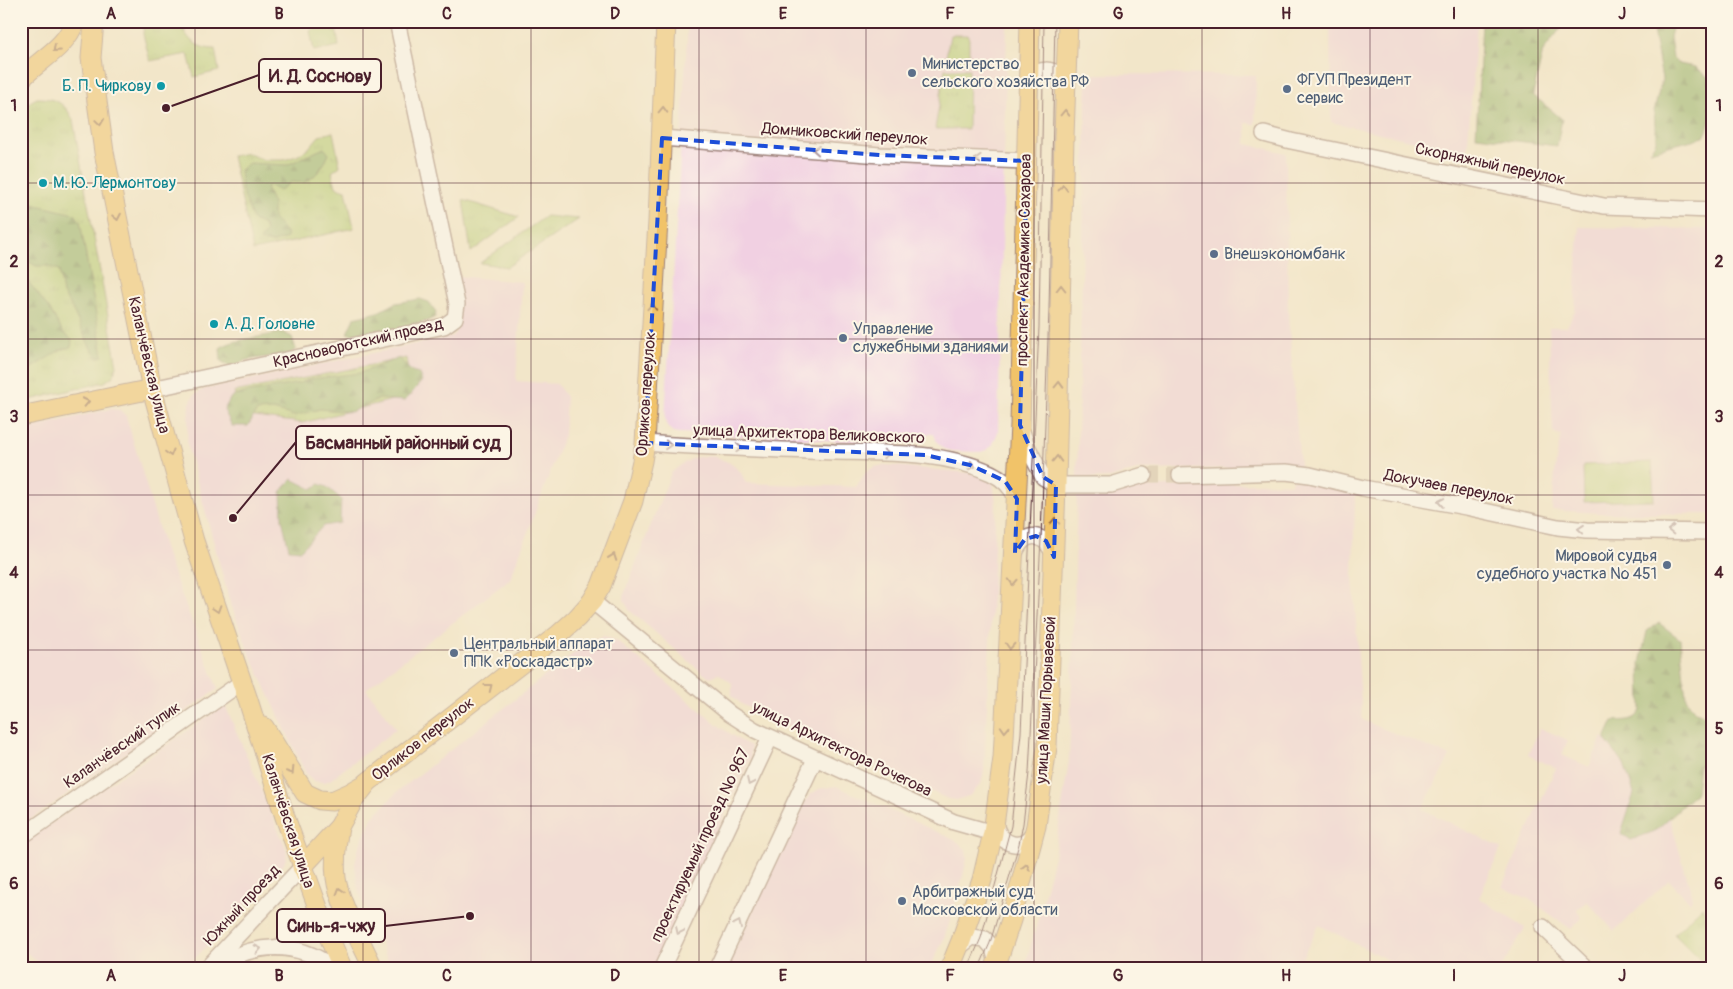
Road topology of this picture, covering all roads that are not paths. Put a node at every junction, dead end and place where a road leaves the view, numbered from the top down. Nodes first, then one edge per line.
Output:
1 (75, 21) edge
2 (85, 21) edge
3 (94, 21) edge
4 (397, 21) edge
5 (666, 21) edge
6 (1030, 21) edge
7 (1068, 21) edge
8 (91, 58) junction
9 (21, 79) edge
10 (1065, 88) junction
11 (1028, 89) junction
12 (1264, 134) dead end
13 (662, 138) junction
14 (1027, 161) junction
15 (1712, 210) edge
16 (152, 389) junction
17 (21, 416) edge
18 (1020, 425) junction
19 (645, 443) junction
20 (1144, 475) tunnel mouth
21 (1180, 475) tunnel mouth
22 (1056, 485) junction
23 (1017, 499) junction
24 (1712, 532) edge
25 (1015, 553) junction
26 (1054, 556) junction
27 (592, 601) junction
28 (245, 691) junction
29 (770, 738) junction
30 (816, 759) junction
31 (368, 782) junction
32 (1036, 826) junction
33 (339, 827) junction
34 (994, 827) junction
35 (21, 837) edge
36 (302, 867) junction
37 (1543, 927) dead end
38 (958, 948) junction
39 (996, 966) edge
40 (207, 968) edge
41 (213, 968) edge
42 (333, 968) edge
43 (342, 968) edge
44 (373, 968) edge
45 (662, 968) edge
46 (717, 968) edge
47 (950, 968) edge
48 (1586, 968) edge

1 -> 9 main road
2 - 8 main road
3 - 8 main road, Каланчёвская улица
4 - 16 street, Красноворотский проезд
13 -> 5 main road, Орликов переулок
6 - 11 main road, проспект Академика Сахарова
7 - 10 main road
8 -> 16 main road, Каланчёвская улица
10 - 11 street
22 -> 10 main road
11 - 14 main road, проспект Академика Сахарова
12 - 15 street, Скорняжный переулок
14 -> 13 street, Домниковский переулок
19 -> 13 main road, Орликов переулок
14 - 18 main road, проспект Академика Сахарова
17 -> 16 main road, Красноворотский проезд
16 -> 28 main road, Каланчёвская улица
18 - 22 street
18 - 23 main road, проспект Академика Сахарова
19 -> 23 street, улица Архитектора Великовского
27 -> 19 main road, Орликов переулок
20 - 22 street
24 -> 21 street, Докучаев переулок
26 -> 22 main road, улица Маши Порываевой
23 - 25 main road
25 - 26 street
25 -> 34 main road
26 - 32 main road, улица Маши Порываевой
27 - 29 street, улица Архитектора Рочегова
31 -> 27 main road, Орликов переулок
28 -> 31 main road, Каланчёвская улица
28 - 35 street, Каланчёвский тупик
28 - 36 main road, Каланчёвская улица
29 - 30 street, улица Архитектора Рочегова
29 -> 45 street, проектируемый проезд № 967
30 - 34 street, улица Архитектора Рочегова
46 -> 30 street
31 - 33 main road, Орликов переулок
32 - 34 street
39 -> 32 main road, улица Маши Порываевой
33 - 36 main road, Орликов переулок
44 -> 33 main road, Каланчёвская улица
34 - 38 main road
36 - 40 street, Южный проезд
36 - 43 main road, Каланчёвская улица
37 - 48 street
38 - 39 street
38 - 47 main road
41 -> 42 street, Южный проезд

